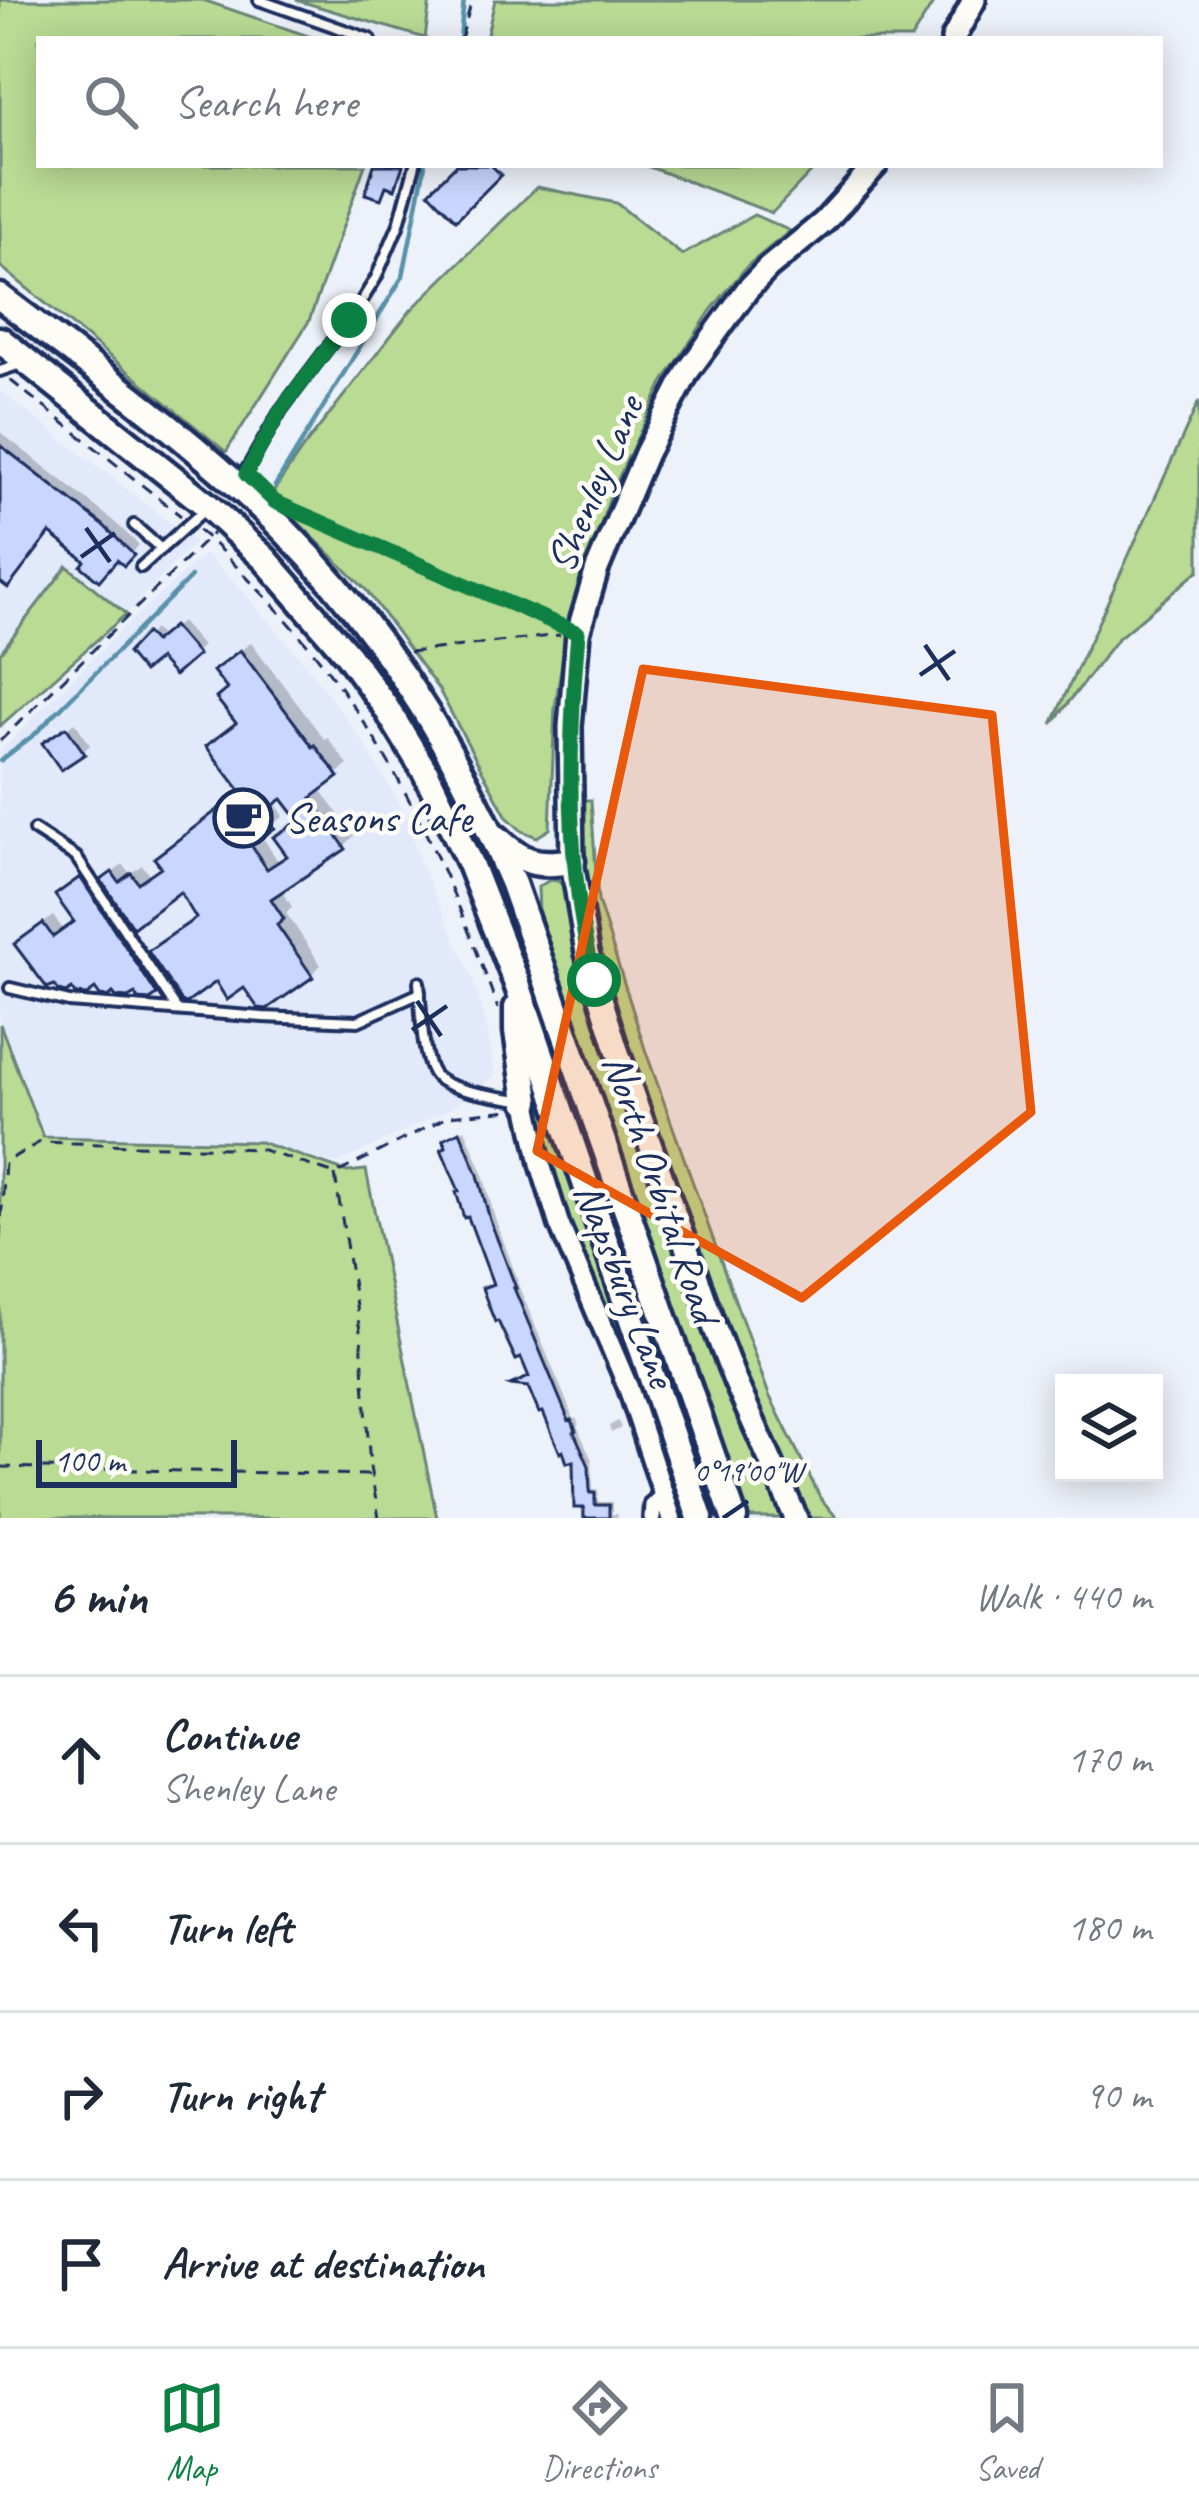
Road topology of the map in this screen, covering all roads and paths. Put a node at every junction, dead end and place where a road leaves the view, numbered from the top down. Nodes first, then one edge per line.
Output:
1 (259, 0) edge
2 (472, 0) edge
3 (974, 0) edge
4 (361, 36) edge
5 (462, 36) edge
6 (955, 36) edge
7 (414, 168) edge
8 (872, 168) edge
9 (0, 297) edge
10 (0, 340) edge
11 (28, 362) junction
12 (0, 372) edge
13 (237, 485) junction
14 (297, 512) dead end
15 (208, 522) junction
16 (134, 525) dead end
17 (160, 548) junction
18 (141, 567) dead end
19 (578, 633) junction
20 (389, 654) junction
21 (0, 741) edge
22 (34, 830) dead end
23 (491, 832) junction
24 (560, 863) junction
25 (531, 931) junction
26 (419, 982) dead end
27 (517, 984) junction
28 (10, 988) dead end
29 (420, 993) junction
30 (176, 1009) junction
31 (499, 1012) dead end
32 (528, 1104) junction
33 (335, 1174) junction
34 (0, 1238) edge
35 (0, 1468) edge
36 (371, 1474) junction
37 (664, 1494) junction
38 (379, 1518) edge
39 (652, 1518) edge
40 (671, 1518) edge
41 (700, 1518) edge
42 (734, 1518) edge
43 (796, 1518) edge

1 - 4 lane
2 - 5 path
3 - 6 main road
7 - 13 lane
8 - 19 main road, Shenley Lane
9 - 13 highway, North Orbital Road
10 - 11 highway, North Orbital Road
11 - 12 lane
11 - 15 highway, North Orbital Road
12 - 15 path
13 - 20 highway, North Orbital Road
14 - 19 path
15 - 17 lane
15 - 21 path
15 - 27 highway, North Orbital Road
15 - 31 path
16 - 17 lane
17 - 18 lane
19 - 20 path
19 - 24 main road, Shenley Lane
20 - 23 highway, North Orbital Road
22 - 30 lane
23 - 24 highway
23 - 25 highway, North Orbital Road
24 - 25 highway
24 - 43 main road, Shenley Lane
25 - 42 highway, North Orbital Road
26 - 29 lane
27 - 32 highway
27 - 41 highway, North Orbital Road
28 - 30 lane
29 - 30 lane
29 - 32 lane
32 - 33 path
32 - 37 street, Napsbury Lane
33 - 34 path
33 - 36 path
35 - 36 path
36 - 38 path
37 - 39 street
37 - 40 street, Napsbury Lane

